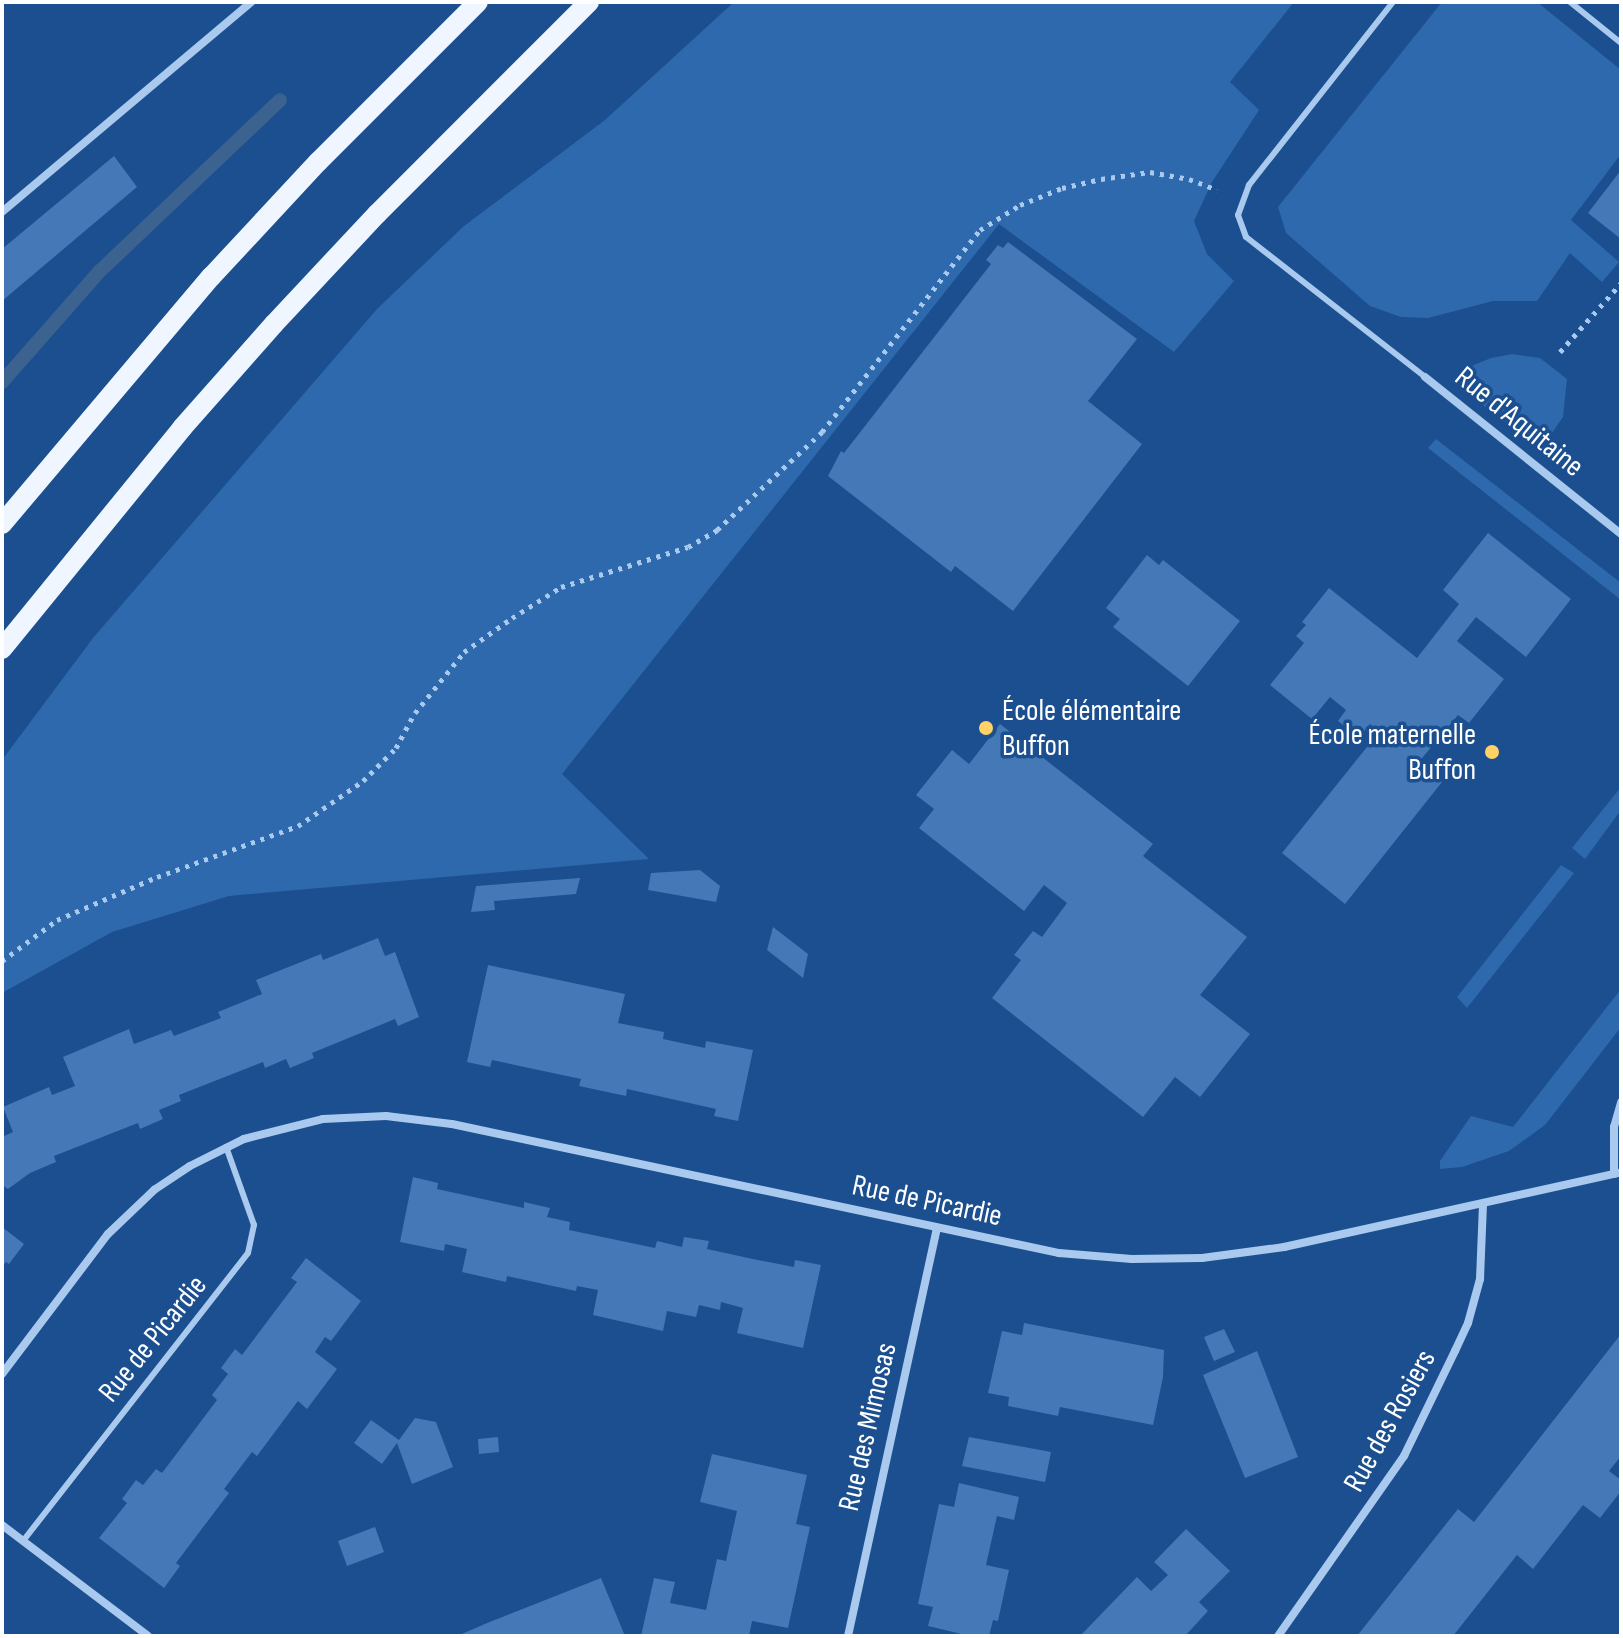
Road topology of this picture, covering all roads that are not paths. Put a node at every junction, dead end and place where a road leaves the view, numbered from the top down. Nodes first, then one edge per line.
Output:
1 (251, 2) edge
2 (478, 2) edge
3 (589, 2) edge
4 (1393, 2) edge
5 (1570, 2) edge
6 (1621, 43) edge
7 (2, 212) edge
8 (1425, 377) joint
9 (2, 524) edge
10 (1621, 534) edge
11 (2, 649) edge
12 (1621, 1102) edge
13 (226, 1147) junction
14 (1618, 1173) edge
15 (1483, 1204) junction
16 (937, 1228) junction
17 (2, 1374) edge
18 (2, 1525) edge
19 (23, 1541) junction
20 (148, 1636) edge
21 (848, 1636) edge
22 (1278, 1636) edge

1 - 7 street
2 - 9 main road
3 - 11 main road
4 - 8 lane
5 - 6 lane
8 - 10 street, Rue d'Aquitaine
12 - 14 street
13 - 16 street, Rue de Picardie
13 - 17 street, Rue de Picardie
13 - 19 lane, Rue de Picardie
14 - 15 street, Rue de Picardie
15 - 16 street, Rue de Picardie
15 - 22 street, Rue des Rosiers
16 - 21 street, Rue des Mimosas
18 - 19 street
19 - 20 street

